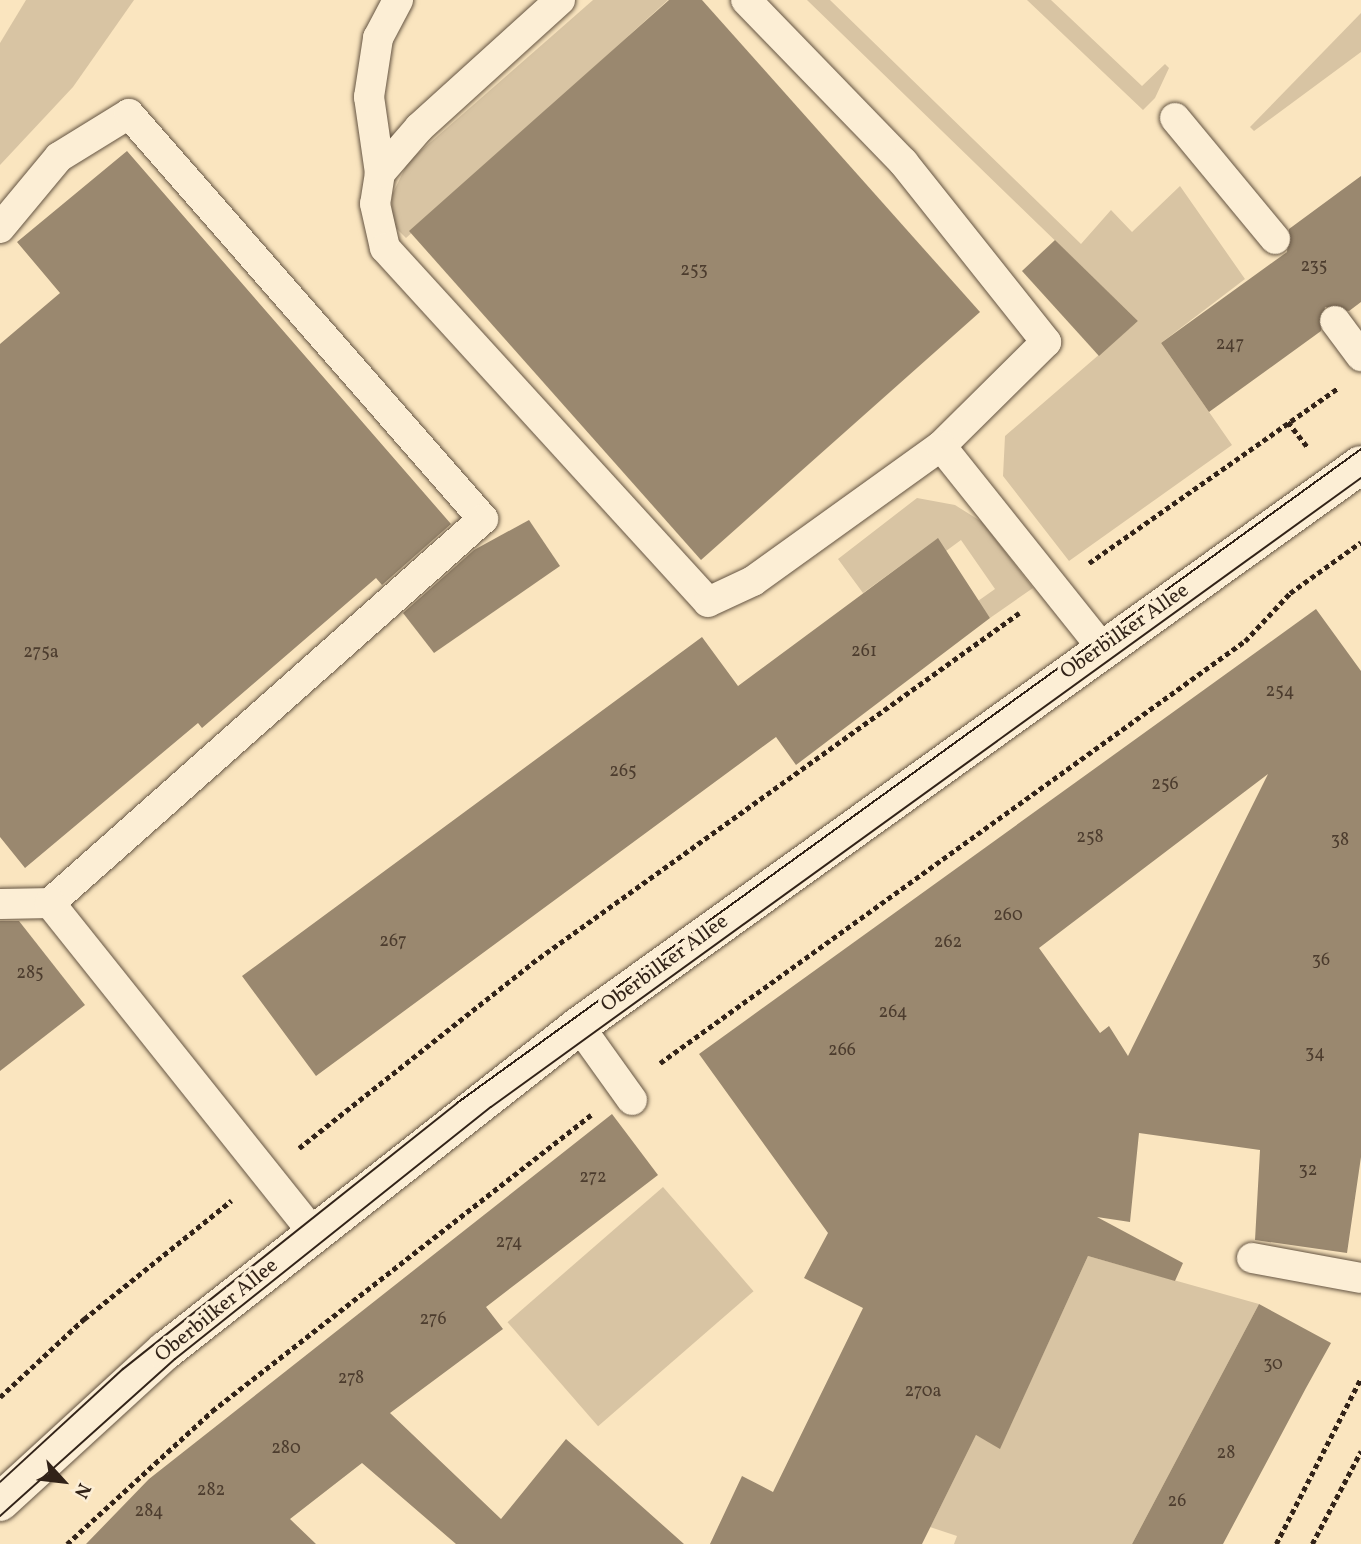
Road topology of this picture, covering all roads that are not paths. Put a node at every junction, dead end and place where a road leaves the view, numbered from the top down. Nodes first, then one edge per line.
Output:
1 (398, 0) edge
2 (560, 0) edge
3 (746, 0) edge
4 (1175, 118) dead end
5 (380, 173) junction
6 (0, 228) edge
7 (1276, 239) dead end
8 (1335, 321) dead end
9 (1356, 368) edge
10 (941, 446) junction
11 (1361, 465) edge
12 (1102, 648) junction
13 (50, 903) junction
14 (0, 904) edge
15 (579, 1026) junction
16 (629, 1094) road end
17 (313, 1233) junction
18 (1252, 1258) dead end
19 (1361, 1278) edge
20 (0, 1502) edge

1 - 5 lane
2 - 5 lane
3 - 10 lane
4 - 7 lane
5 - 10 lane
6 - 13 lane
8 - 9 lane
10 - 12 lane
11 - 12 main road, Oberbilker Allee
12 - 15 main road, Oberbilker Allee
13 - 14 lane
13 - 17 lane
15 - 16 lane
15 - 17 main road, Oberbilker Allee
17 - 20 main road, Oberbilker Allee
18 - 19 lane

